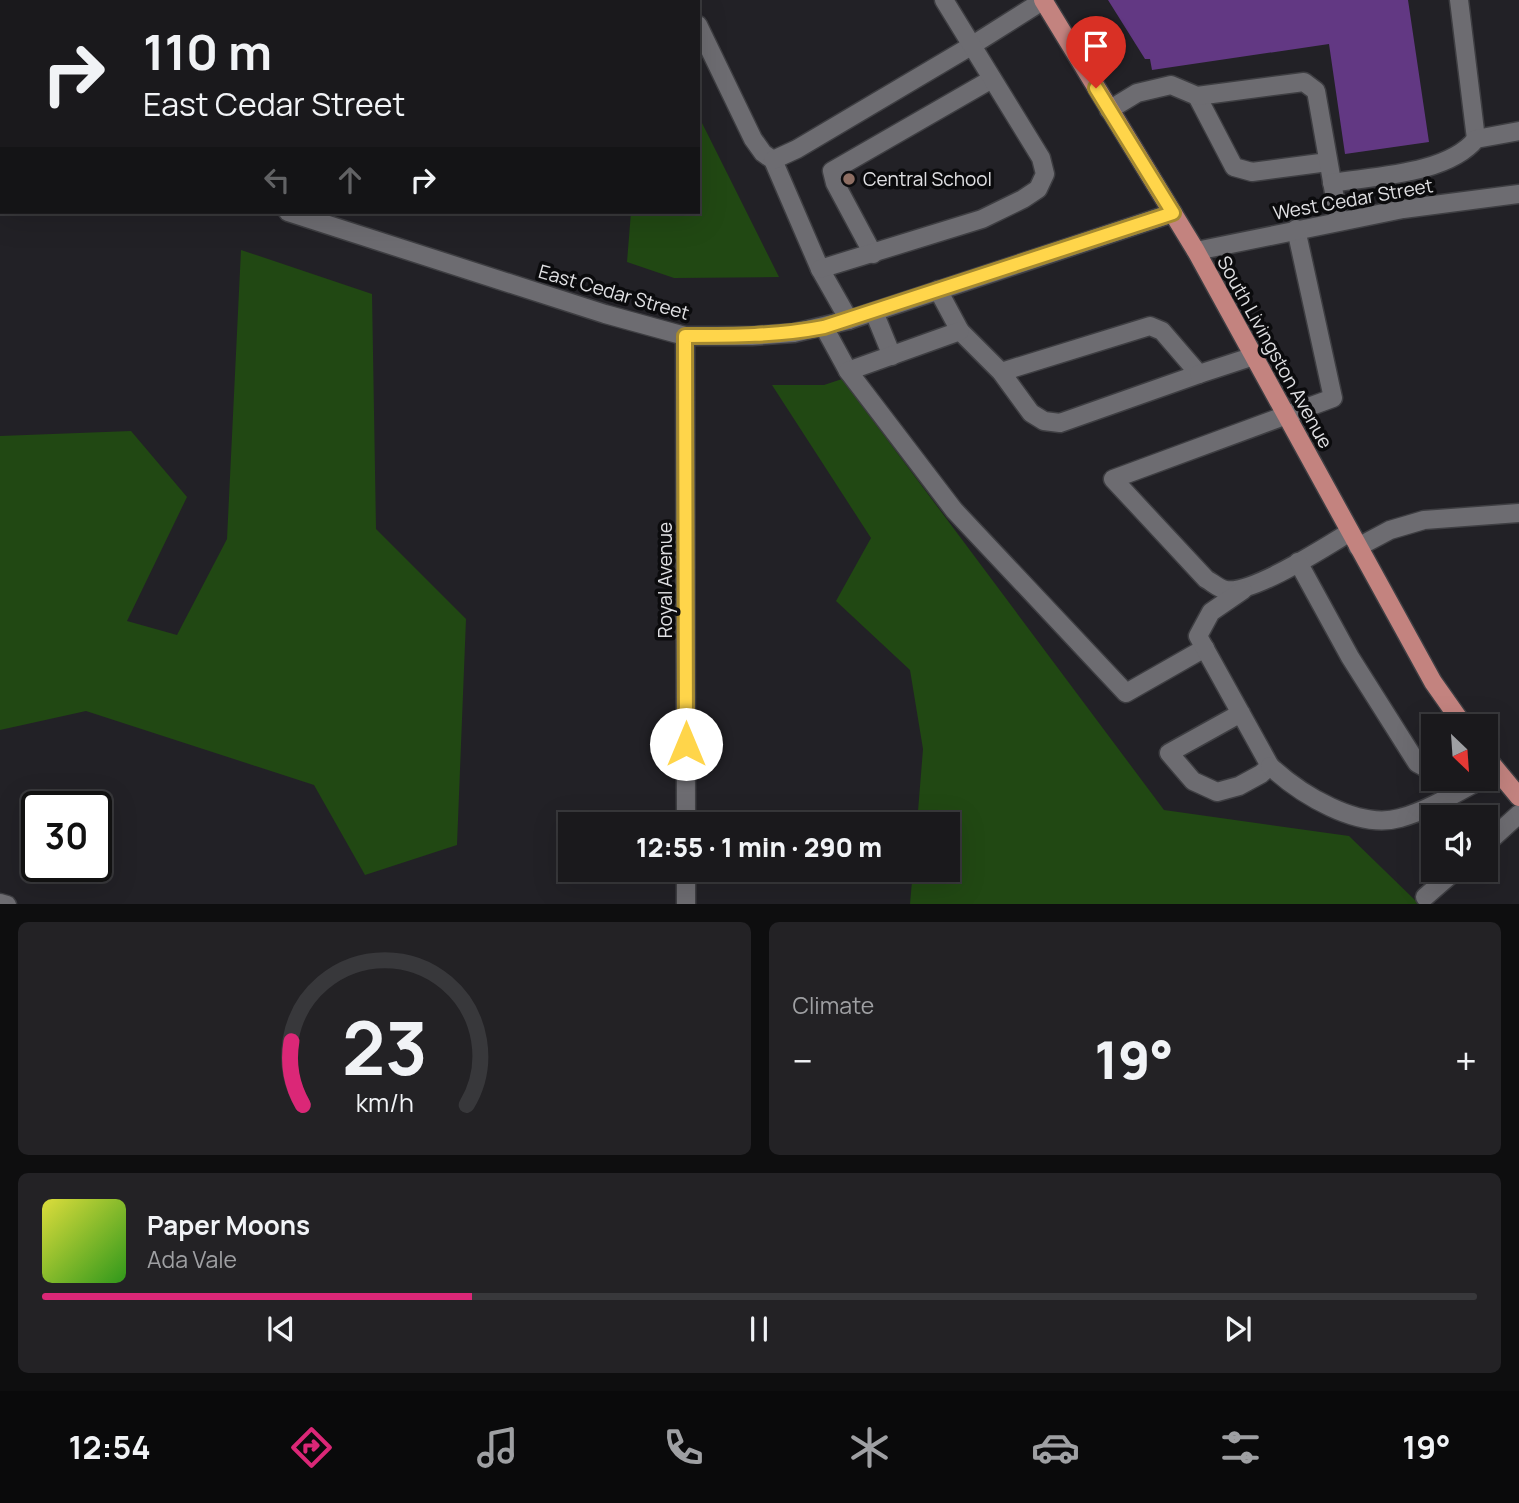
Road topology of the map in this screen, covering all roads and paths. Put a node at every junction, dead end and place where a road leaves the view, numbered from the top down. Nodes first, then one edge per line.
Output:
1 (944, 0) edge
2 (1044, 0) edge
3 (1459, 0) edge
4 (700, 30) edge
5 (971, 46) junction
6 (992, 79) junction
7 (1197, 96) junction
8 (1109, 110) junction
9 (1519, 131) edge
10 (1476, 139) junction
11 (773, 160) junction
12 (1328, 162) junction
13 (1332, 183) junction
14 (1519, 194) edge
15 (1173, 213) junction
16 (294, 214) edge
17 (1339, 221) junction
18 (1296, 229) junction
19 (1196, 251) junction
20 (873, 254) junction
21 (820, 269) junction
22 (938, 290) junction
23 (874, 312) junction
24 (849, 320) junction
25 (824, 327) junction
26 (960, 331) junction
27 (685, 336) junction
28 (892, 356) junction
29 (1254, 356) junction
30 (848, 371) junction
31 (1001, 372) junction
32 (1199, 374) junction
33 (1285, 415) junction
34 (1519, 513) edge
35 (1354, 539) junction
36 (1298, 562) junction
37 (1245, 588) junction
38 (1205, 648) junction
39 (1241, 713) junction
40 (1456, 714) edge
41 (1421, 765) edge
42 (1270, 766) junction
43 (1498, 778) edge
44 (1451, 791) edge
45 (1517, 791) edge
46 (686, 812) edge
47 (1519, 814) edge
48 (1498, 833) edge
49 (686, 882) edge
50 (1442, 882) edge
51 (1425, 897) dead end
52 (686, 904) edge

1 - 5 street
2 - 5 street
2 - 8 main road, South Livingston Avenue
3 - 10 street
4 - 11 street
5 - 6 street
5 - 11 street
6 - 20 street
6 - 20 street
7 - 8 street
7 - 12 street
7 - 12 street
8 - 15 main road, South Livingston Avenue
9 - 10 street
10 - 13 street
11 - 21 street
12 - 13 street
13 - 17 street
14 - 17 street, West Cedar Street
15 - 19 main road, South Livingston Avenue
15 - 22 street, East Cedar Street
16 - 27 street, East Cedar Street
17 - 18 street, West Cedar Street
18 - 19 street, West Cedar Street
18 - 33 street
19 - 29 main road, South Livingston Avenue
20 - 21 street
21 - 24 street
22 - 23 street, East Cedar Street
22 - 26 street
23 - 24 street, East Cedar Street
23 - 28 street
24 - 25 street, East Cedar Street
25 - 27 street, East Cedar Street
25 - 30 street
26 - 28 street
26 - 31 street
27 - 46 street, Royal Avenue
28 - 30 street
29 - 32 street
29 - 33 main road, South Livingston Avenue
30 - 38 street
31 - 32 street
31 - 32 street
33 - 35 main road, South Livingston Avenue
33 - 37 street
34 - 35 street
35 - 36 street
35 - 40 main road, South Livingston Avenue
36 - 37 street
36 - 41 street
37 - 38 street
38 - 39 street
39 - 42 street
39 - 42 street
42 - 44 street
43 - 45 main road
47 - 48 street
49 - 52 street
50 - 51 street

